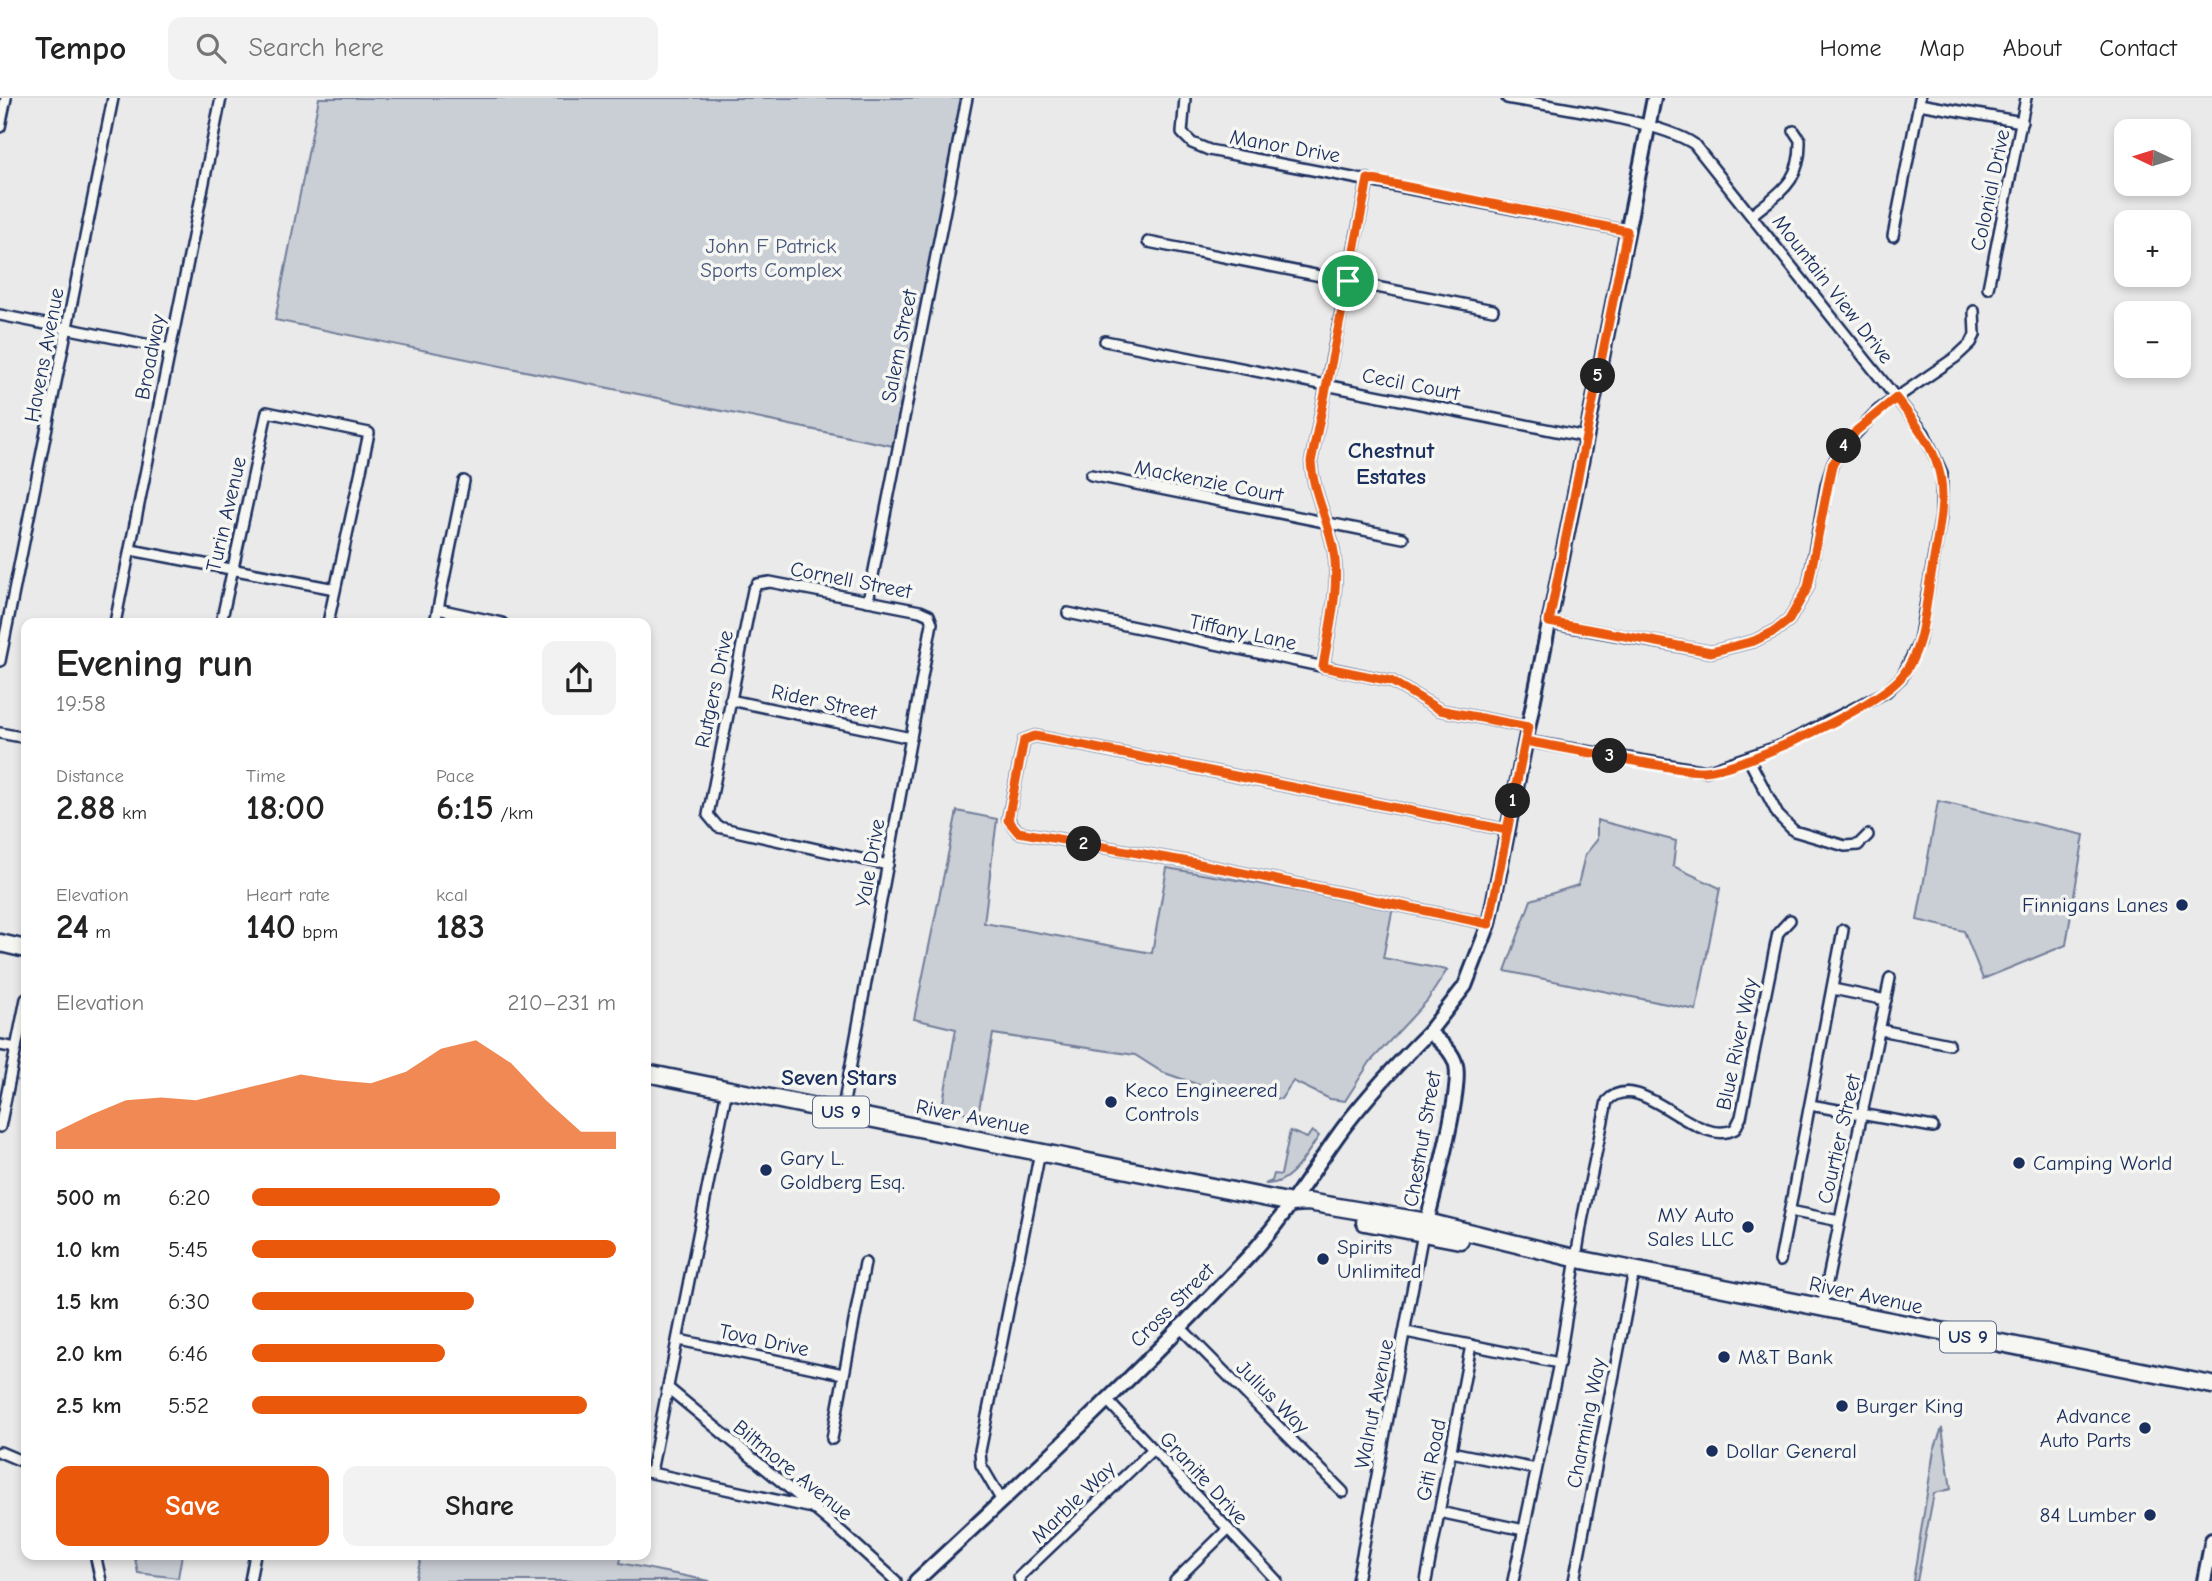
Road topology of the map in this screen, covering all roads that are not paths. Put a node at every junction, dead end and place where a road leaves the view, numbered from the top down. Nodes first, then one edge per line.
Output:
1 (6, 98) edge
2 (113, 98) edge
3 (221, 98) edge
4 (967, 98) edge
5 (1185, 98) edge
6 (1507, 98) edge
7 (1654, 98) edge
8 (2026, 98) edge
9 (1919, 101) edge
10 (2022, 122) junction
11 (0, 127) edge
12 (1648, 127) junction
13 (1794, 131) dead end
14 (1368, 179) junction
15 (1752, 215) junction
16 (1627, 231) junction
17 (1893, 236) dead end
18 (1148, 242) dead end
19 (1348, 281) junction
20 (1988, 288) dead end
21 (1493, 310) dead end
22 (1974, 311) dead end
23 (0, 315) edge
24 (67, 328) junction
25 (1105, 341) dead end
26 (170, 349) junction
27 (1327, 385) junction
28 (1896, 398) junction
29 (1587, 438) junction
30 (1091, 475) dead end
31 (464, 481) dead end
32 (1325, 522) junction
33 (1403, 538) dead end
34 (131, 550) junction
35 (232, 569) junction
36 (762, 582) joint
37 (335, 589) junction
38 (868, 601) junction
39 (438, 609) junction
40 (1068, 613) dead end
41 (116, 618) edge
42 (221, 618) edge
43 (329, 618) edge
44 (436, 618) edge
45 (479, 618) edge
46 (931, 619) joint
47 (1549, 622) junction
48 (0, 660) edge
49 (1323, 667) junction
50 (730, 700) junction
51 (1528, 727) junction
52 (0, 733) edge
53 (21, 737) edge
54 (911, 738) junction
55 (1525, 741) junction
56 (1748, 758) junction
57 (1507, 830) junction
58 (1868, 835) dead end
59 (888, 865) junction
60 (1790, 920) dead end
61 (1489, 924) junction
62 (1843, 930) dead end
63 (0, 943) edge
64 (21, 948) edge
65 (1890, 978) dead end
66 (1833, 989) junction
67 (1886, 1000) junction
68 (21, 1024) edge
69 (1881, 1030) junction
70 (1429, 1032) junction
71 (1949, 1044) dead end
72 (0, 1045) edge
73 (16, 1048) junction
74 (651, 1074) edge
75 (727, 1090) junction
76 (1810, 1105) junction
77 (842, 1113) junction
78 (1863, 1113) junction
79 (0, 1127) edge
80 (1933, 1127) dead end
81 (1040, 1152) junction
82 (1292, 1203) junction
83 (1790, 1211) junction
84 (1839, 1221) junction
85 (1425, 1228) junction
86 (1578, 1259) junction
87 (1780, 1261) dead end
88 (865, 1263) dead end
89 (1634, 1271) junction
90 (1822, 1307) junction
91 (1179, 1326) junction
92 (1406, 1332) junction
93 (679, 1340) junction
94 (1471, 1345) junction
95 (1559, 1363) junction
96 (843, 1374) junction
97 (2212, 1385) edge
98 (668, 1388) junction
99 (1106, 1399) junction
100 (832, 1438) dead end
101 (1153, 1449) junction
102 (1451, 1451) junction
103 (0, 1452) edge
104 (651, 1459) edge
105 (21, 1461) edge
106 (1536, 1469) junction
107 (651, 1473) edge
108 (1343, 1492) dead end
109 (1002, 1501) junction
110 (810, 1507) junction
111 (1439, 1512) junction
112 (1228, 1529) junction
113 (1524, 1530) junction
114 (2212, 1540) edge
115 (96, 1560) edge
116 (254, 1560) edge
117 (101, 1581) edge
118 (250, 1581) edge
119 (896, 1581) edge
120 (916, 1581) edge
121 (1020, 1581) edge
122 (1175, 1581) edge
123 (1277, 1581) edge
124 (1357, 1581) edge
125 (1426, 1581) edge
126 (1513, 1581) edge
127 (1574, 1581) edge
128 (2204, 1581) edge

1 - 11 street
2 - 24 street, Havens Avenue
3 - 26 street, Broadway
4 - 38 street, Salem Street
5 - 14 street, Manor Drive
6 - 12 street
7 - 12 street
8 - 10 street, Colonial Drive
9 - 10 street
9 - 17 street
10 - 20 street, Colonial Drive
12 - 15 street, Mountain View Drive
12 - 16 street
13 - 15 street
14 - 16 street, Manor Drive
14 - 19 street
15 - 28 street, Mountain View Drive
16 - 29 street
18 - 19 street
19 - 21 street
19 - 27 street
22 - 28 street
23 - 24 street
24 - 26 street
24 - 48 street, Havens Avenue
25 - 27 street, Cecil Court
26 - 34 street, Broadway
27 - 29 street, Cecil Court
27 - 32 street
28 - 47 street
28 - 56 street, Mountain View Drive
29 - 47 street
30 - 32 street, Mackenzie Court
31 - 39 street
32 - 33 street, Mackenzie Court
32 - 49 street
34 - 35 street
34 - 41 street, Broadway
35 - 37 street
35 - 37 street, Turin Avenue
35 - 42 street, Turin Avenue
36 - 38 street, Cornell Street
36 - 50 street, Rutgers Drive
37 - 43 street
38 - 46 street, Cornell Street
39 - 44 street
39 - 45 street
40 - 49 street, Tiffany Lane
46 - 54 street, Yale Drive
47 - 51 street
49 - 51 street, Tiffany Lane
50 - 54 street, Rider Street
50 - 59 street, Rutgers Drive
51 - 55 street
52 - 53 street
54 - 59 street, Yale Drive
55 - 56 street, Mountain View Drive
55 - 57 street
56 - 58 street
57 - 61 street
57 - 61 street
59 - 77 street, Yale Drive
60 - 86 street, Blue River Way
61 - 70 street
62 - 66 street
63 - 64 highway
65 - 67 street, Courtier Street
66 - 67 street
66 - 76 street
67 - 69 street, Courtier Street
68 - 73 street
69 - 71 street
69 - 78 street, Courtier Street
70 - 82 street, Cross Street
70 - 85 street, Chestnut Street
72 - 73 street
73 - 79 street
74 - 75 highway, River Avenue / US 9
75 - 77 highway, River Avenue / US 9
75 - 93 street
76 - 78 street
76 - 83 street
77 - 81 highway, River Avenue / US 9
78 - 80 street
78 - 84 street, Courtier Street
81 - 82 highway, River Avenue / US 9
81 - 109 street
82 - 85 highway, River Avenue / US 9
82 - 91 street, Cross Street
83 - 84 street
83 - 87 street
84 - 90 street, Courtier Street
85 - 86 highway, River Avenue / US 9
85 - 92 street, Walnut Avenue
86 - 89 highway, River Avenue / US 9
86 - 95 street
88 - 96 street
89 - 90 highway, River Avenue / US 9
89 - 127 street, Charming Way
90 - 97 highway, River Avenue / US 9
91 - 99 street, Cross Street
91 - 108 street, Julius Way
92 - 94 street
92 - 124 street, Walnut Avenue
93 - 96 street, Tova Drive
93 - 98 street
94 - 95 street
94 - 102 street, Giti Road
95 - 106 street
96 - 100 street
98 - 104 street
98 - 110 street, Biltmore Avenue
99 - 101 street, Granite Drive
99 - 109 street, Cross Street
101 - 112 street, Granite Drive
101 - 121 street, Marble Way
102 - 106 street
102 - 111 street, Giti Road
103 - 105 street
106 - 113 street
107 - 110 street
109 - 120 street, Cross Street
110 - 119 street, Biltmore Avenue
111 - 113 street
111 - 125 street, Giti Road
112 - 122 street
112 - 123 street, Granite Drive
113 - 126 street
114 - 128 street
115 - 117 street
116 - 118 street

